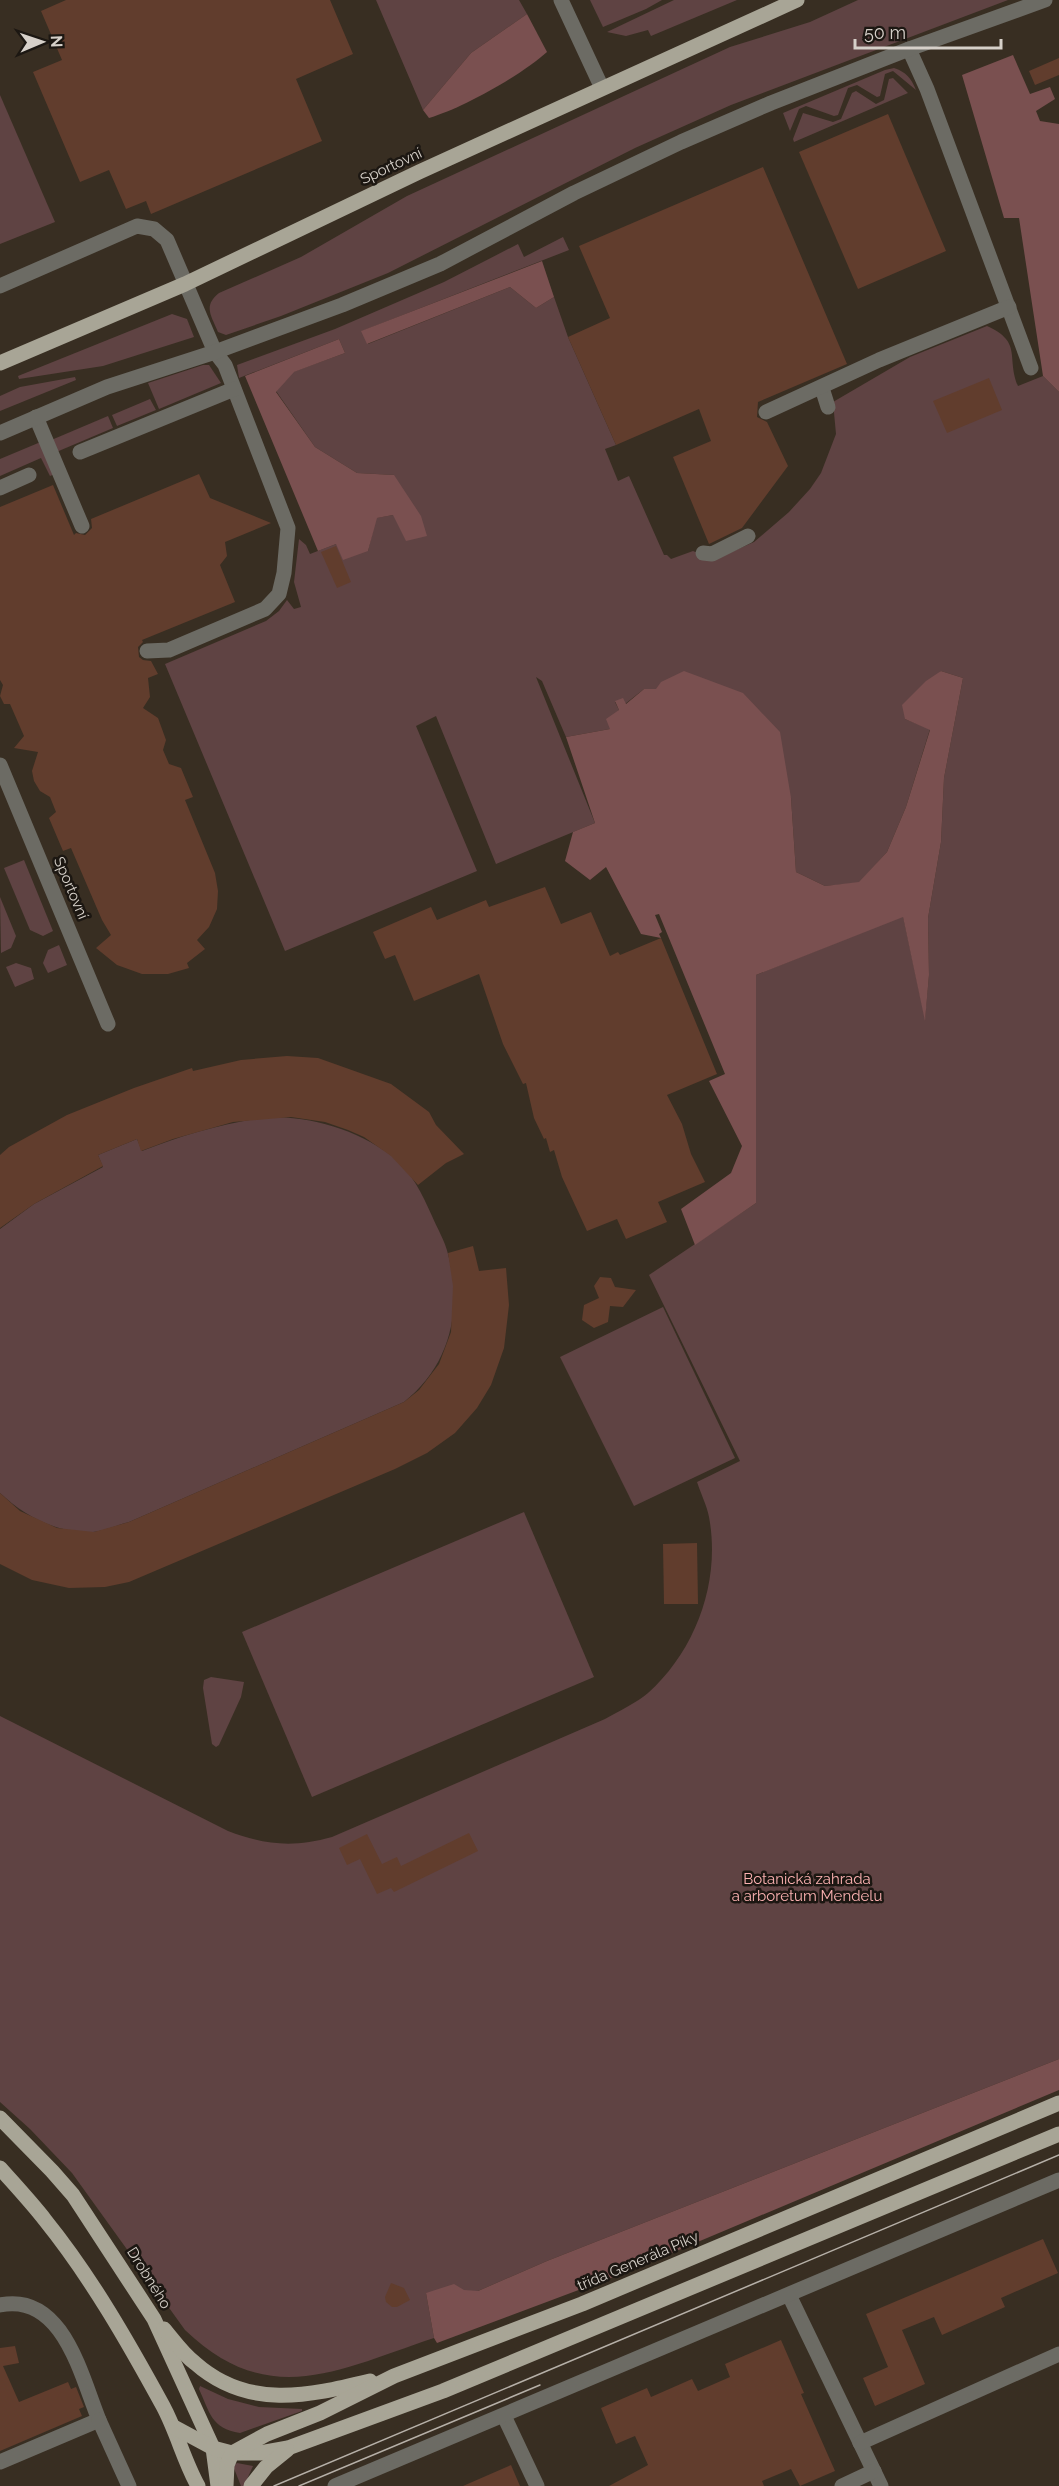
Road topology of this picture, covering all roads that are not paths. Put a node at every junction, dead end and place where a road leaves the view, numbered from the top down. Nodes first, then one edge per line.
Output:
1 (561, 0) edge
2 (797, 0) edge
3 (1046, 0) edge
4 (909, 49) junction
5 (602, 88) junction
6 (185, 284) junction
7 (0, 286) edge
8 (1009, 307) junction
9 (215, 352) junction
10 (0, 363) edge
11 (1031, 368) dead end
12 (822, 387) junction
13 (234, 389) junction
14 (828, 408) dead end
15 (766, 412) dead end
16 (36, 417) junction
17 (0, 433) edge
18 (80, 452) dead end
19 (29, 475) dead end
20 (0, 488) edge
21 (82, 526) dead end
22 (748, 536) dead end
23 (703, 553) dead end
24 (147, 651) dead end
25 (0, 765) edge
26 (108, 1024) dead end
27 (1059, 2103) edge
28 (0, 2118) edge
29 (1059, 2134) edge
30 (0, 2168) edge
31 (1059, 2180) edge
32 (789, 2295) junction
33 (0, 2305) edge
34 (154, 2319) junction
35 (1059, 2354) edge
36 (394, 2376) junction
37 (504, 2416) junction
38 (99, 2420) junction
39 (174, 2427) junction
40 (860, 2443) junction
41 (213, 2448) junction
42 (288, 2448) junction
43 (232, 2452) junction
44 (0, 2462) edge
45 (874, 2471) junction
46 (129, 2486) edge
47 (198, 2486) edge
48 (218, 2486) edge
49 (226, 2486) edge
50 (251, 2486) edge
51 (335, 2486) edge
52 (537, 2486) edge
53 (842, 2486) edge
54 (881, 2486) edge

1 - 5 street
2 - 5 main road, Sportovní
3 - 4 street
4 - 8 street
4 - 9 street
5 - 6 main road, Sportovní
6 - 7 street
6 - 9 street
6 - 10 main road, Sportovní
8 - 11 street
8 - 12 street
9 - 13 street
9 - 16 street
12 - 14 street
12 - 15 street
13 - 18 street
13 - 24 street
16 - 17 street
16 - 21 street
19 - 20 street
22 - 23 street
25 - 26 street, Sportovní
27 - 36 main road, třída Generála Píky
28 - 34 main road, Drobného
29 - 42 main road
30 - 39 main road
31 - 32 street
32 - 37 street
32 - 40 street
33 - 38 street
34 - 36 main road
34 - 41 main road, Drobného
35 - 40 street
36 - 43 main road, třída Generála Píky
37 - 51 street
37 - 52 street
38 - 44 street
38 - 46 street
39 - 41 main road
39 - 47 main road
40 - 45 street
41 - 43 main road
41 - 48 main road, Drobného
42 - 43 main road
42 - 50 main road
43 - 49 main road
45 - 53 street
45 - 54 street

